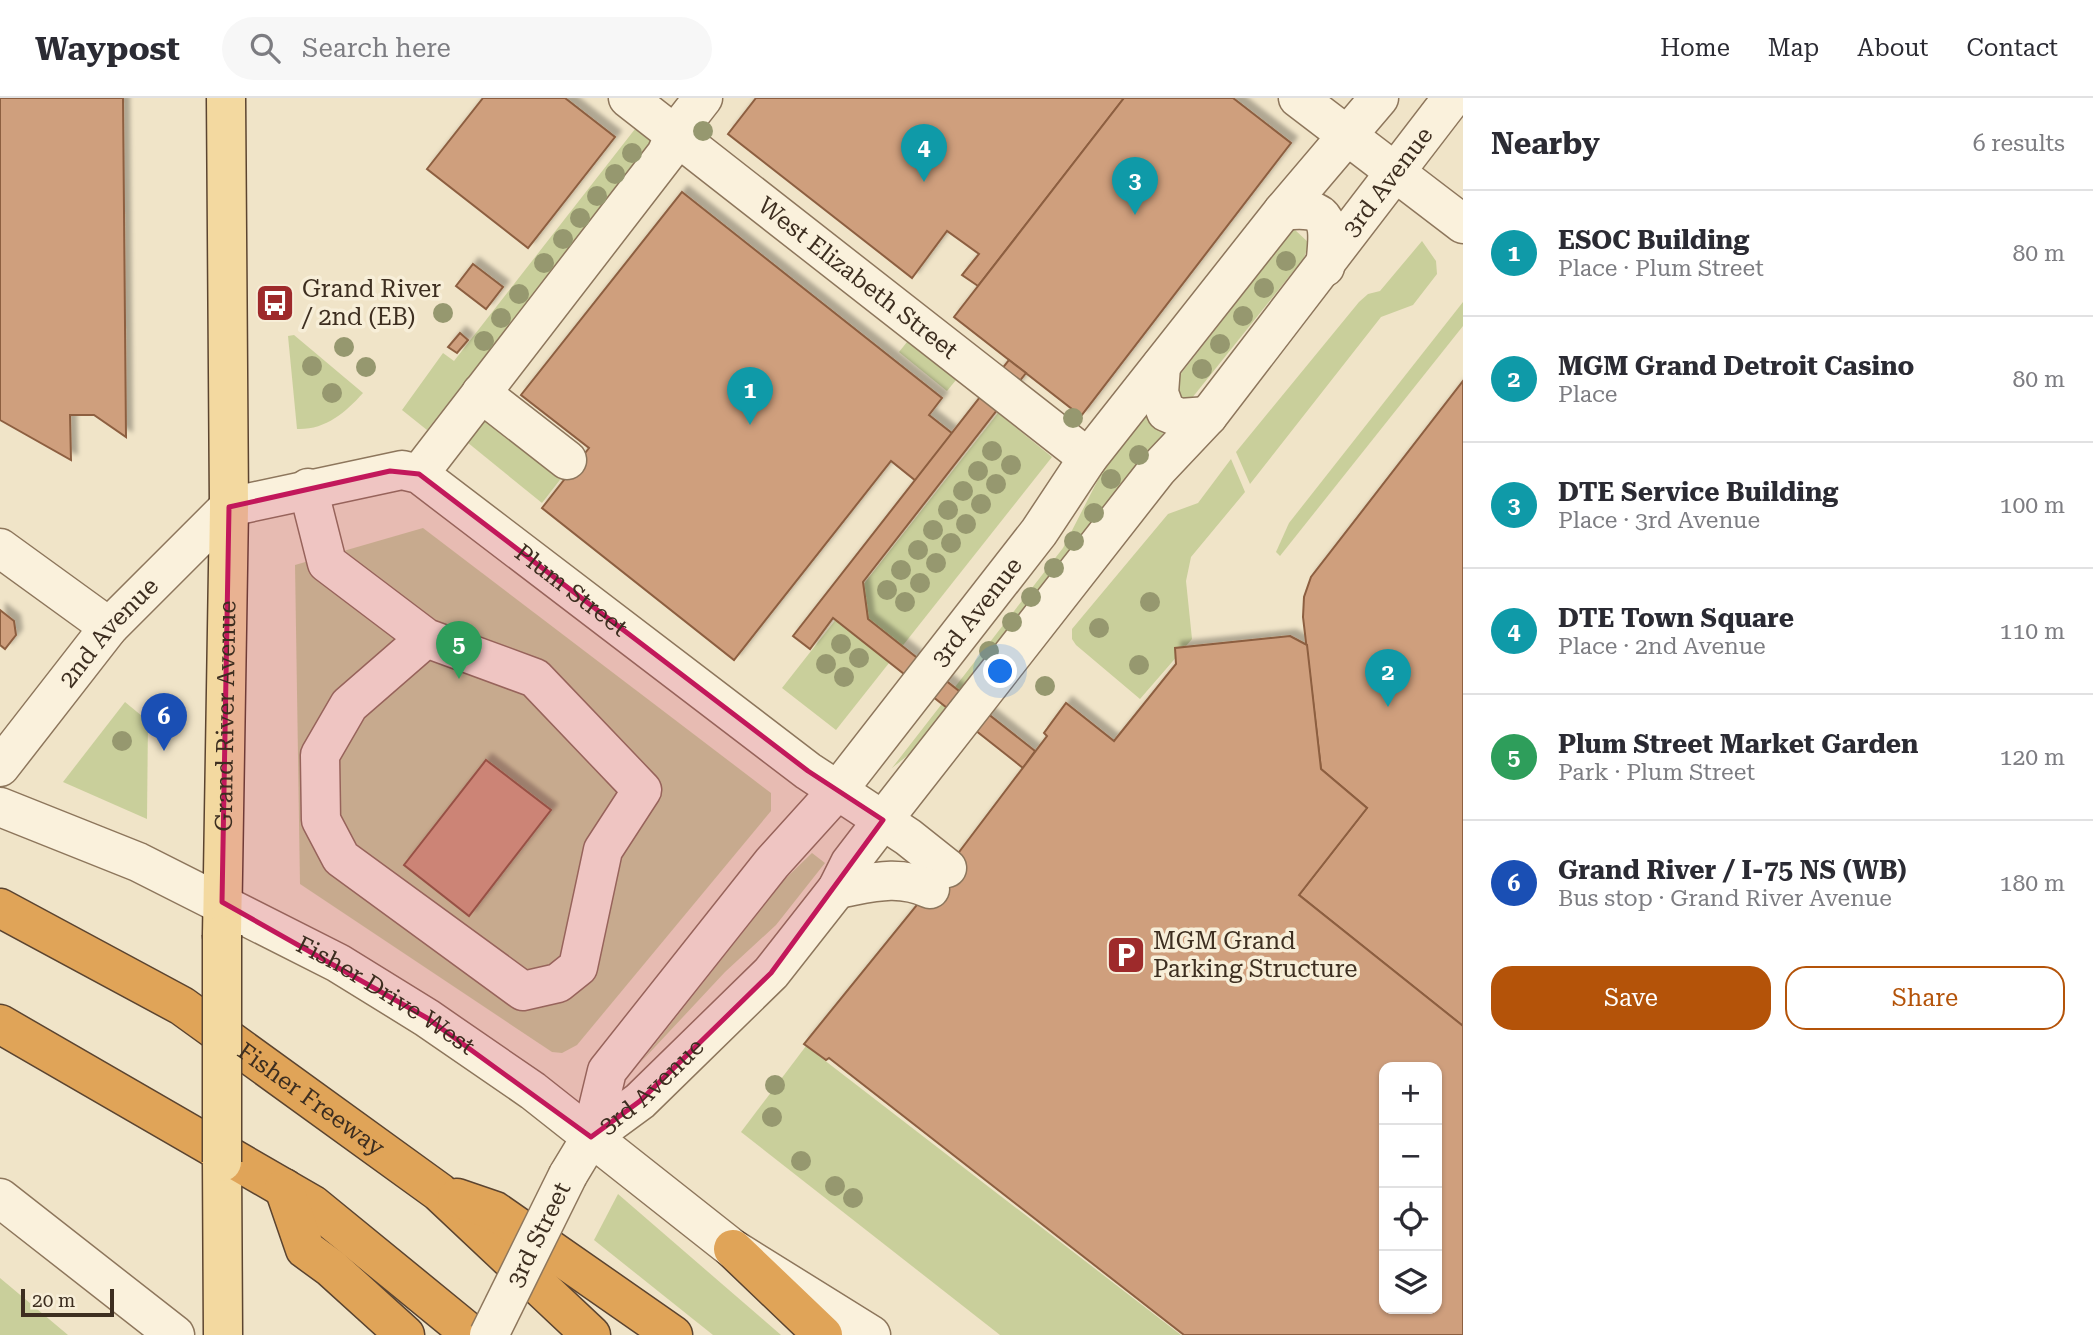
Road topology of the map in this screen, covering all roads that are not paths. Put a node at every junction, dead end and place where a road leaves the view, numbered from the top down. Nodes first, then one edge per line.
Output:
1 (226, 98) edge
2 (628, 98) edge
3 (703, 98) edge
4 (1298, 98) edge
5 (1379, 98) edge
6 (1452, 98) edge
7 (675, 134) junction
8 (1349, 135) junction
9 (1398, 172) junction
10 (1283, 211) junction
11 (1463, 224) edge
12 (1325, 267) junction
13 (1161, 366) junction
14 (481, 393) junction
15 (1208, 416) junction
16 (1088, 458) junction
17 (567, 460) dead end
18 (418, 474) junction
19 (309, 488) junction
20 (229, 507) junction
21 (0, 548) edge
22 (108, 627) junction
23 (426, 638) junction
24 (0, 767) edge
25 (838, 790) junction
26 (0, 807) edge
27 (883, 820) junction
28 (837, 889) junction
29 (0, 908) edge
30 (222, 919) junction
31 (0, 1024) edge
32 (591, 1137) junction
33 (284, 1188) junction
34 (439, 1192) junction
35 (0, 1198) edge
36 (733, 1249) junction
37 (223, 1318) edge
38 (175, 1335) edge
39 (405, 1335) edge
40 (472, 1335) edge
41 (489, 1335) edge
42 (591, 1335) edge
43 (673, 1335) edge
44 (822, 1335) edge
45 (871, 1335) edge

1 - 20 main road, Grand River Avenue
2 - 7 street, West Elizabeth Street
3 - 7 street
4 - 8 street
5 - 8 street, 3rd Avenue
6 - 9 street, 3rd Avenue
7 - 14 street
7 - 16 street, West Elizabeth Street
8 - 9 street
8 - 10 street, 3rd Avenue
9 - 11 street
9 - 12 street, 3rd Avenue
10 - 12 street, 3rd Avenue
10 - 13 street, 3rd Avenue
12 - 15 street, 3rd Avenue
13 - 15 street
13 - 16 street, 3rd Avenue
14 - 17 street
14 - 18 street
15 - 27 street, 3rd Avenue
16 - 25 street, 3rd Avenue
18 - 19 street
18 - 25 street, Plum Street
19 - 20 street
19 - 23 street
20 - 22 street, 2nd Avenue
20 - 30 main road, Grand River Avenue
21 - 22 street
22 - 24 street, 2nd Avenue
23 - 23 street
25 - 27 street, Plum Street
25 - 32 street, 3rd Avenue
26 - 30 street, Fisher Drive West
27 - 28 street, 3rd Avenue
27 - 28 street, Plum Street
28 - 32 street, 3rd Avenue
29 - 34 highway, Fisher Freeway
30 - 32 street, Fisher Drive West
30 - 37 main road, Grand River Avenue, bridge
31 - 33 highway
32 - 36 street, Fisher Drive West
32 - 41 street, 3rd Street, bridge
33 - 39 highway
33 - 40 highway
34 - 42 highway, Fisher Freeway
34 - 43 highway
35 - 38 street
36 - 44 highway
36 - 45 street, Fisher Drive West

